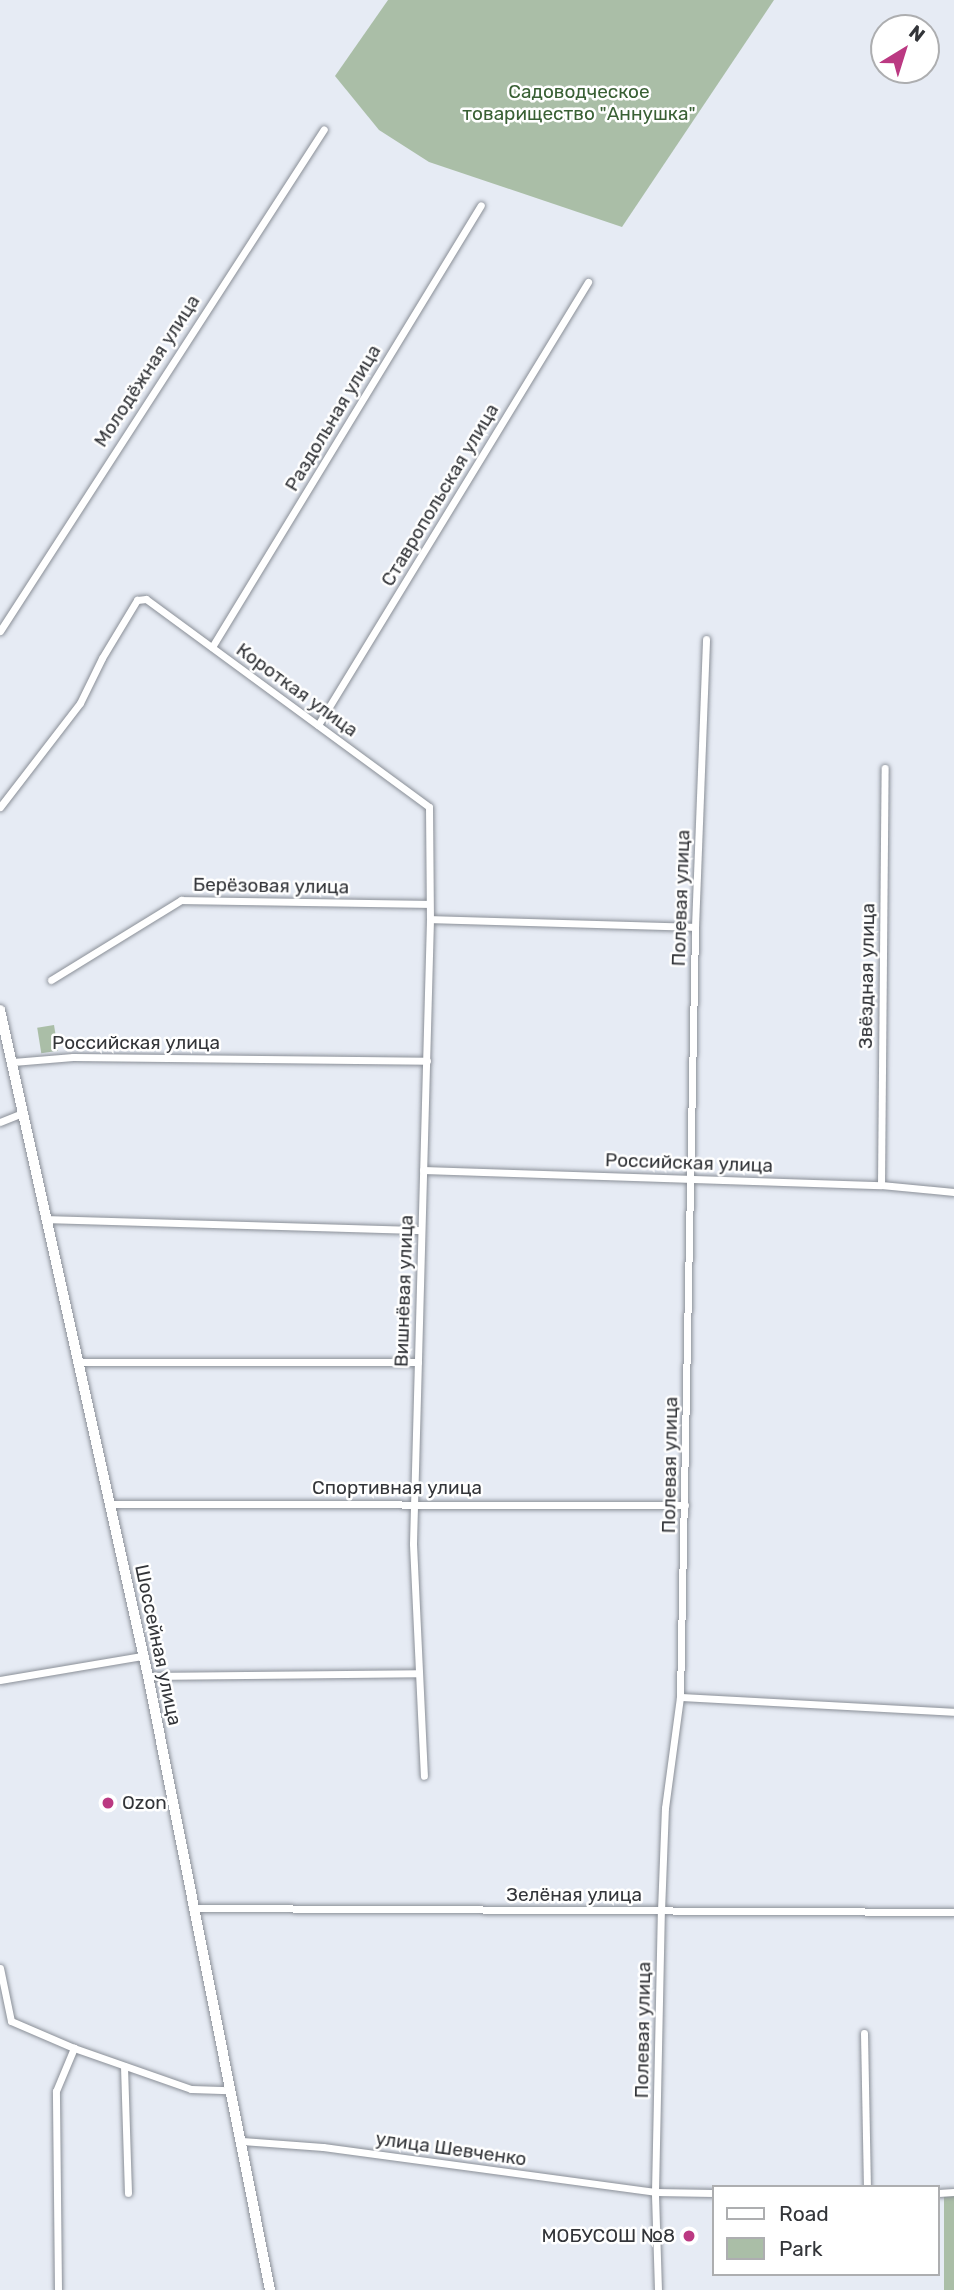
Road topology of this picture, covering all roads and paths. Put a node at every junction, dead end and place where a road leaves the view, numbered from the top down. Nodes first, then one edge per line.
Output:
1 (324, 129) dead end
2 (481, 205) dead end
3 (588, 282) dead end
4 (0, 631) edge
5 (706, 639) dead end
6 (212, 647) junction
7 (318, 725) junction
8 (885, 768) dead end
9 (0, 807) edge
10 (429, 807) joint
11 (429, 904) junction
12 (430, 919) junction
13 (695, 927) junction
14 (51, 980) dead end
15 (0, 1010) edge
16 (427, 1061) junction
17 (13, 1062) junction
18 (22, 1113) junction
19 (0, 1122) edge
20 (423, 1170) junction
21 (691, 1179) junction
22 (881, 1185) junction
23 (954, 1192) edge
24 (47, 1219) junction
25 (421, 1230) junction
26 (77, 1362) junction
27 (418, 1362) junction
28 (109, 1504) junction
29 (413, 1504) junction
30 (685, 1505) junction
31 (142, 1656) junction
32 (419, 1673) junction
33 (148, 1676) junction
34 (0, 1680) edge
35 (680, 1697) junction
36 (954, 1712) edge
37 (424, 1776) dead end
38 (195, 1908) junction
39 (662, 1911) junction
40 (954, 1912) edge
41 (0, 1968) edge
42 (864, 2033) dead end
43 (74, 2048) junction
44 (124, 2066) junction
45 (229, 2090) junction
46 (242, 2141) junction
47 (867, 2185) edge
48 (655, 2192) junction
49 (128, 2193) dead end
50 (712, 2193) edge
51 (58, 2290) edge
52 (270, 2290) edge
53 (657, 2290) edge

1 - 4 street, Молодёжная улица
2 - 6 street, Раздольная улица
3 - 7 street, Ставропольская улица
5 - 13 street, Полевая улица
6 - 7 street, Короткая улица
6 - 9 street, Короткая улица
7 - 10 street, Короткая улица
8 - 22 street, Звёздная улица
10 - 11 street, Вишнёвая улица
11 - 12 street, Вишнёвая улица
11 - 14 street, Берёзовая улица
12 - 13 street
12 - 16 street, Вишнёвая улица
13 - 21 street, Полевая улица
15 - 17 main road, Шоссейная улица
16 - 17 street, Российская улица
16 - 20 street, Вишнёвая улица
17 - 18 main road, Шоссейная улица
18 - 19 street
18 - 24 main road, Шоссейная улица
20 - 21 street, Российская улица
20 - 25 street, Вишнёвая улица
21 - 22 street, Российская улица
21 - 30 street, Полевая улица
22 - 23 street, Российская улица
24 - 25 street
24 - 26 main road, Шоссейная улица
25 - 27 street, Вишнёвая улица
26 - 27 street
26 - 28 main road, Шоссейная улица
27 - 29 street, Вишнёвая улица
28 - 29 street, Спортивная улица
28 - 31 main road, Шоссейная улица
29 - 30 street, Спортивная улица
29 - 32 street, Вишнёвая улица
30 - 35 street, Полевая улица
31 - 33 main road, Шоссейная улица
31 - 34 street
32 - 33 street
32 - 37 street, Вишнёвая улица
33 - 38 main road, Шоссейная улица
35 - 36 street
35 - 39 street, Полевая улица
38 - 39 street, Зелёная улица
38 - 45 main road, Шоссейная улица
39 - 40 street, Зелёная улица
39 - 48 street, Полевая улица
41 - 43 street
42 - 47 street
43 - 44 street
43 - 51 street
44 - 45 street
44 - 49 street
45 - 46 main road, Шоссейная улица
46 - 48 street, улица Шевченко
46 - 52 main road, Шоссейная улица
48 - 50 street, улица Шевченко
48 - 53 street, Полевая улица

